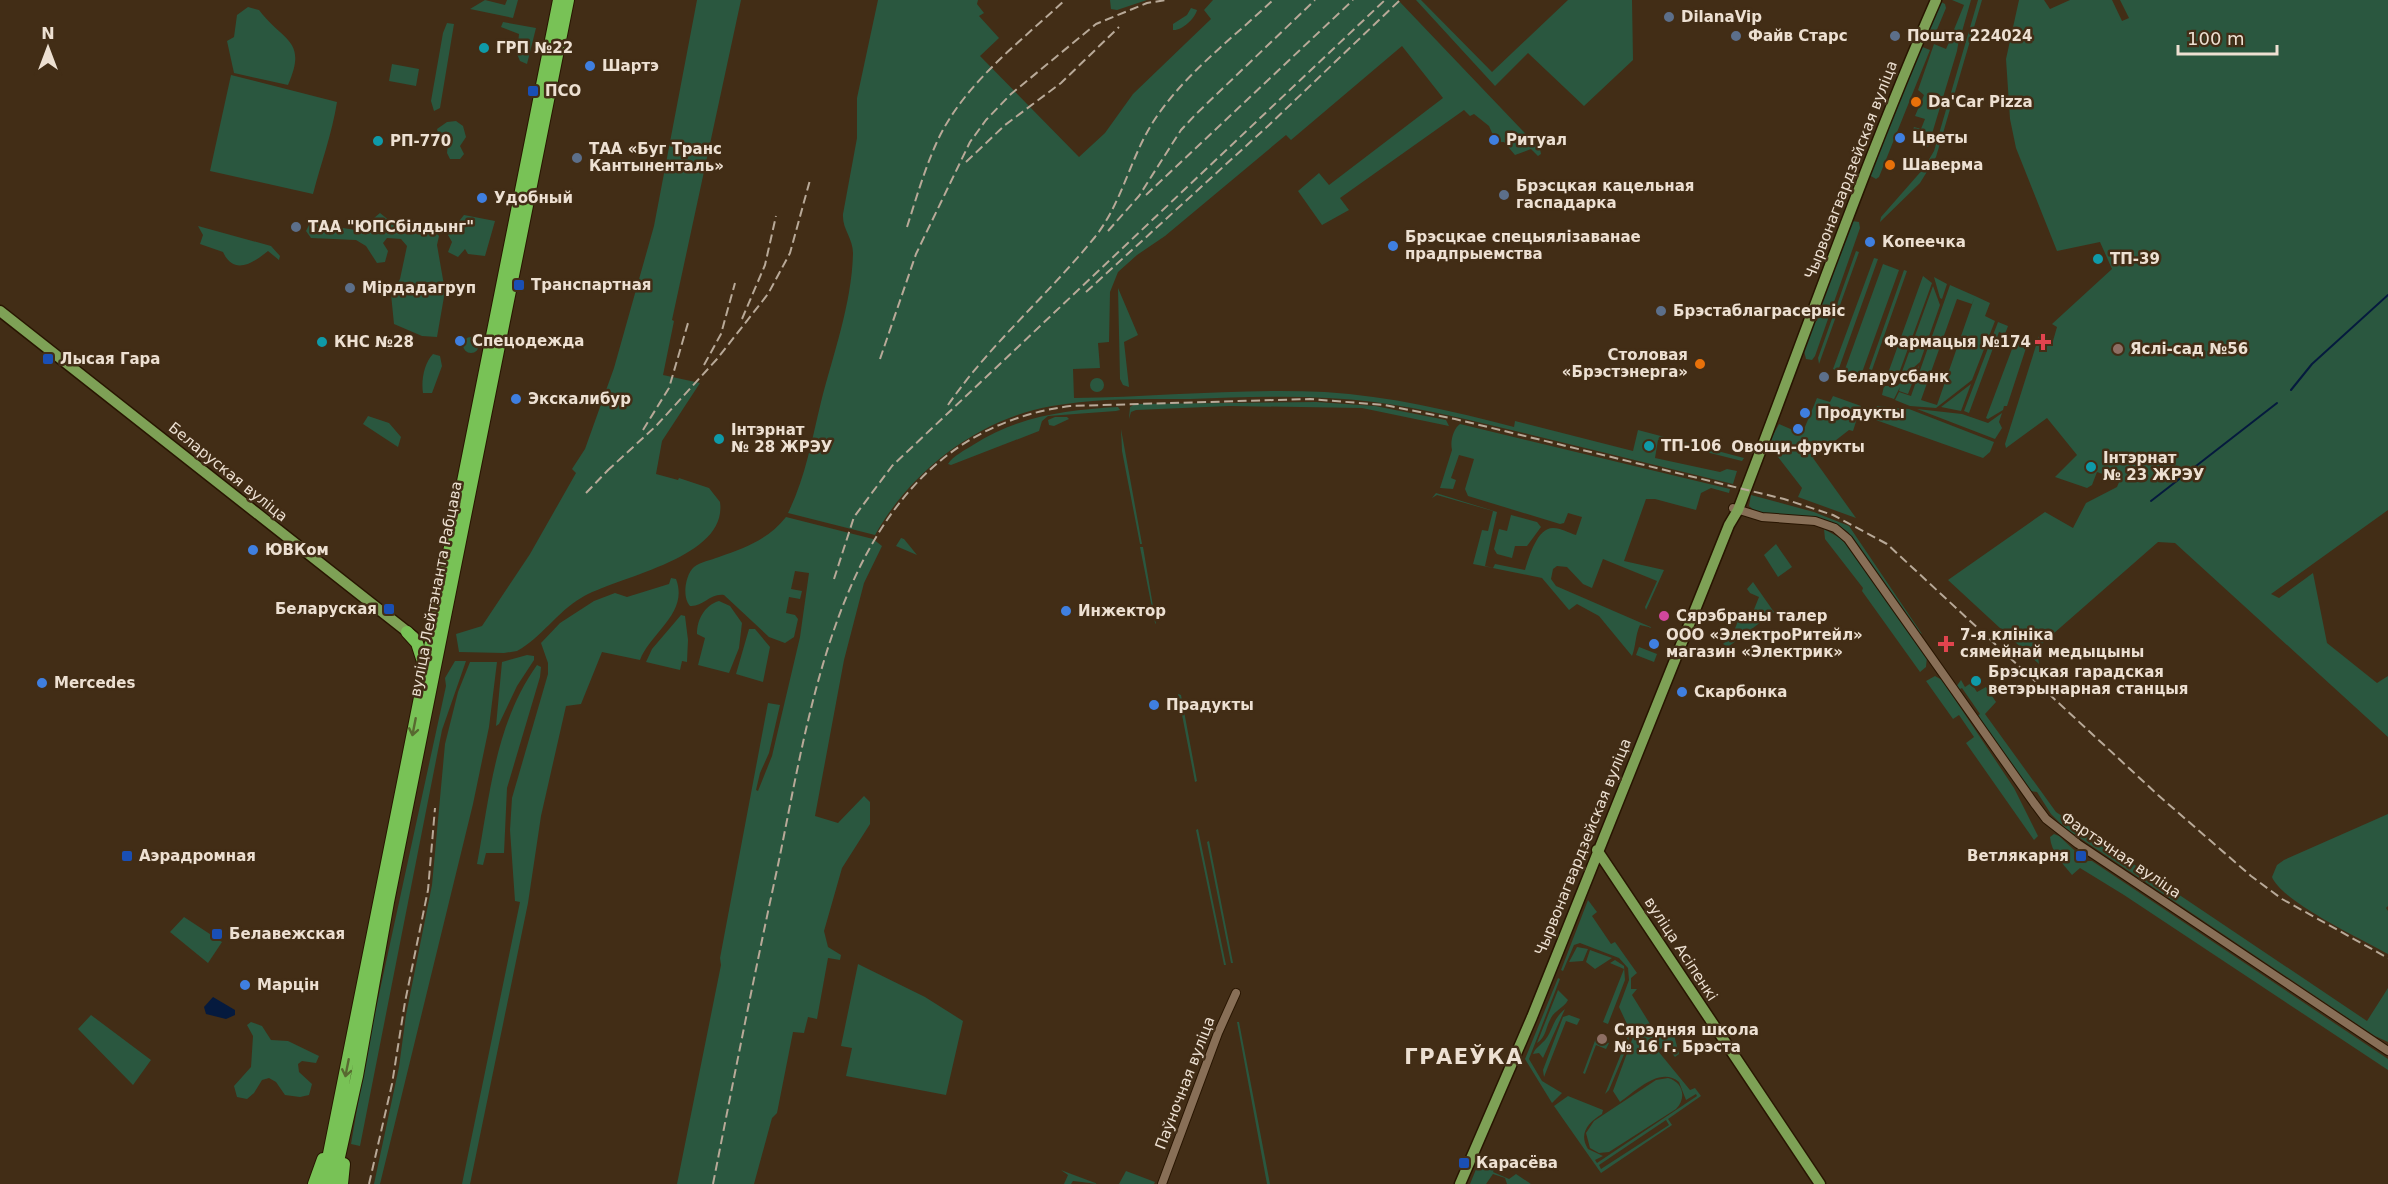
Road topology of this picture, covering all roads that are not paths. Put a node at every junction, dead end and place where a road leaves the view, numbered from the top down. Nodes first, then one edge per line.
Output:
1 (559, 0) edge
2 (568, 0) edge
3 (1931, 0) edge
4 (1936, 0) edge
5 (0, 311) edge
6 (1736, 509) junction
7 (434, 619) junction
8 (407, 632) junction
9 (434, 651) junction
10 (425, 669) junction
11 (1597, 850) junction
12 (1236, 993) dead end
13 (2388, 1052) edge
14 (347, 1124) junction
15 (334, 1136) junction
16 (314, 1184) edge
17 (323, 1184) edge
18 (333, 1184) edge
19 (342, 1184) edge
20 (1162, 1184) edge
21 (1460, 1184) edge
22 (1820, 1184) edge

1 - 7 highway, вуліца Лейтэнанта Рабцава
2 - 9 highway, вуліца Лейтэнанта Рабцава
3 - 6 main road, Чырвонагвардзейская вуліца
4 - 6 main road, Чырвонагвардзейская вуліца
5 - 8 main road, Беларуская вуліца
6 - 11 main road, Чырвонагвардзейская вуліца
6 - 13 street, Фартэчная вуліца
7 - 8 highway
7 - 9 highway, вуліца Лейтэнанта Рабцава
8 - 9 main road, Беларуская вуліца
8 - 10 highway
9 - 10 highway, вуліца Лейтэнанта Рабцава
9 - 14 highway, вуліца Лейтэнанта Рабцава
10 -> 15 highway, вуліца Лейтэнанта Рабцава
11 - 21 main road, Чырвонагвардзейская вуліца
11 - 22 main road, вуліца Асіпенкі
12 - 20 street, Паўночная вуліца
14 - 18 highway, вуліца Лейтэнанта Рабцава
14 - 19 highway
15 - 16 highway
15 - 17 highway, вуліца Лейтэнанта Рабцава

